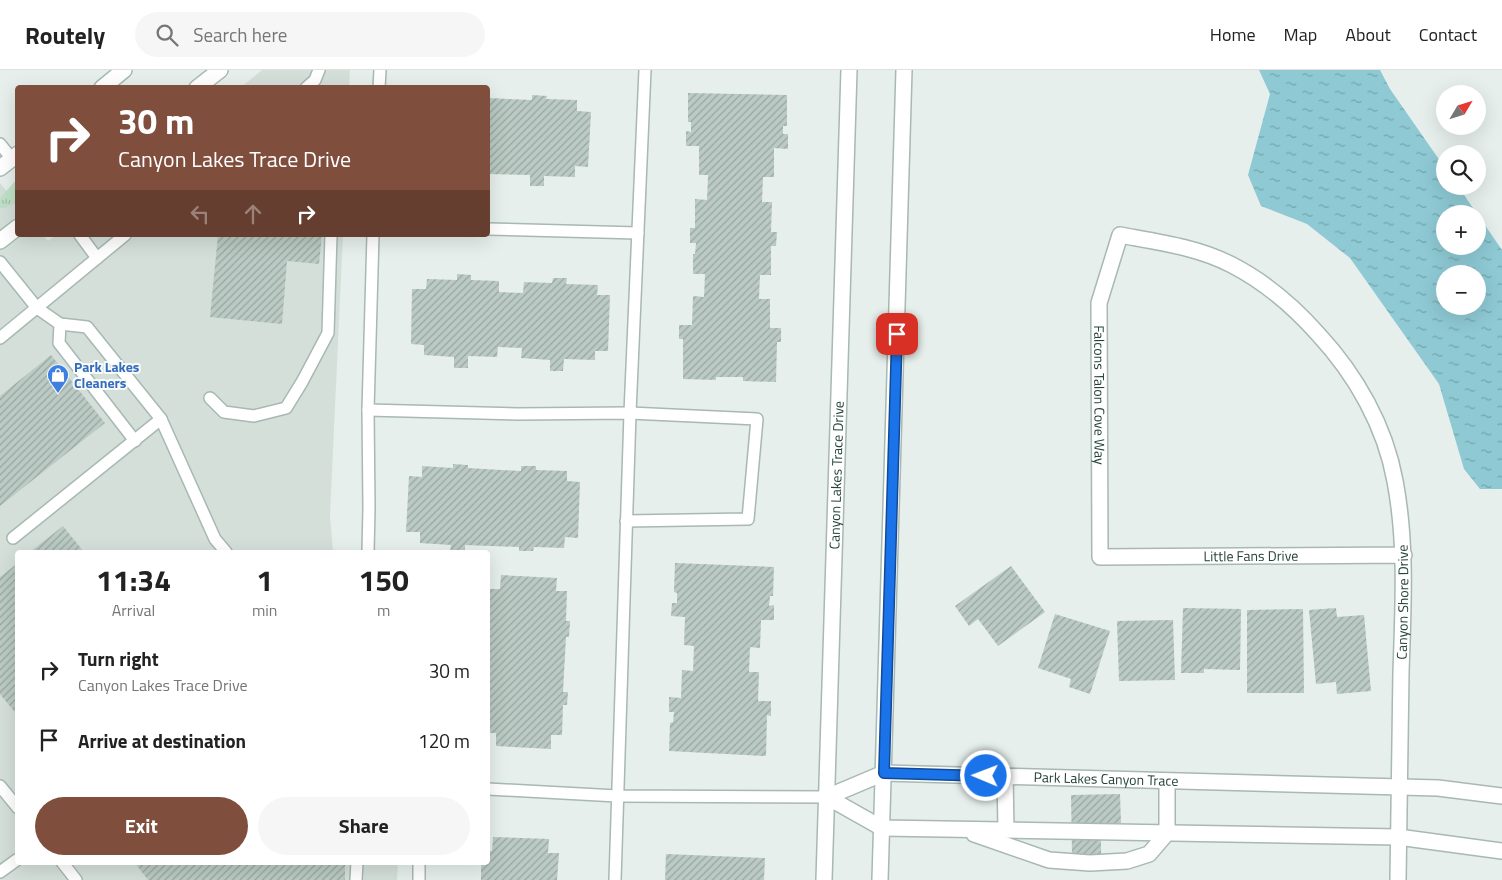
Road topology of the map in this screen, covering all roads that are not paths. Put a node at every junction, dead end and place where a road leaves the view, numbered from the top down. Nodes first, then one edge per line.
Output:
1 (124, 70) edge
2 (220, 70) edge
3 (380, 70) edge
4 (645, 70) edge
5 (849, 70) edge
6 (904, 70) edge
7 (106, 85) edge
8 (201, 85) edge
9 (379, 85) edge
10 (0, 144) edge
11 (10, 160) edge
12 (490, 229) edge
13 (15, 230) edge
14 (638, 233) junction
15 (1120, 235) joint
16 (81, 237) edge
17 (123, 237) edge
18 (331, 237) edge
19 (373, 237) edge
20 (0, 241) edge
21 (97, 258) junction
22 (0, 262) edge
23 (37, 308) junction
24 (60, 324) junction
25 (0, 338) edge
26 (210, 398) dead end
27 (368, 410) junction
28 (630, 414) junction
29 (161, 420) junction
30 (135, 441) junction
31 (626, 521) junction
32 (13, 538) dead end
33 (224, 550) edge
34 (368, 550) edge
35 (1404, 555) junction
36 (1100, 557) joint
37 (884, 773) junction
38 (1005, 776) junction
39 (1167, 781) junction
40 (0, 786) edge
41 (1399, 787) junction
42 (490, 790) edge
43 (617, 796) junction
44 (1502, 796) edge
45 (827, 797) junction
46 (15, 804) edge
47 (882, 828) junction
48 (961, 829) junction
49 (1006, 830) junction
50 (1167, 833) junction
51 (1398, 838) junction
52 (1502, 851) edge
53 (15, 860) edge
54 (64, 865) edge
55 (357, 865) edge
56 (419, 865) edge
57 (0, 872) edge
58 (76, 880) edge
59 (356, 880) edge
60 (418, 880) edge
61 (615, 880) edge
62 (824, 880) edge
63 (880, 880) edge
64 (1398, 880) edge

1 - 7 street
2 - 8 street
3 - 9 lane
4 - 14 lane
5 - 45 street, Canyon Lakes Trace Drive
6 - 37 street
10 - 11 lane
12 - 14 lane
13 - 20 street
14 - 28 lane
15 - 35 street, Canyon Shore Drive
15 - 36 street, Falcons Talon Cove Way
16 - 21 lane
17 - 21 lane
18 - 26 lane
19 - 27 lane
21 - 23 lane
22 - 23 lane
23 - 24 lane
23 - 25 lane
24 - 29 lane
24 - 30 lane
27 - 28 lane
27 - 34 lane
28 - 31 lane
28 - 31 lane
29 - 30 lane
29 - 33 lane
30 - 32 lane
31 - 43 lane
35 - 36 street, Little Fans Drive
35 - 41 street, Canyon Shore Drive
37 - 38 street, Park Lakes Canyon Trace
37 - 45 street, Park Lakes Canyon Trace
37 - 47 street
38 - 39 street, Park Lakes Canyon Trace
38 - 49 street
39 - 41 street, Park Lakes Canyon Trace
39 - 50 street
40 - 46 lane
41 - 44 street, Park Lakes Canyon Trace
41 - 51 street, Canyon Shore Drive
42 - 43 lane
43 - 45 lane
43 - 61 lane
45 - 47 street
45 - 62 street, Canyon Lakes Trace Drive
47 - 48 street
47 - 63 street
48 - 49 street
48 - 50 street
49 - 50 street
50 - 51 street
51 - 52 street
51 - 64 street, Canyon Shore Drive
53 - 57 lane
54 - 58 lane
55 - 59 lane
56 - 60 lane

